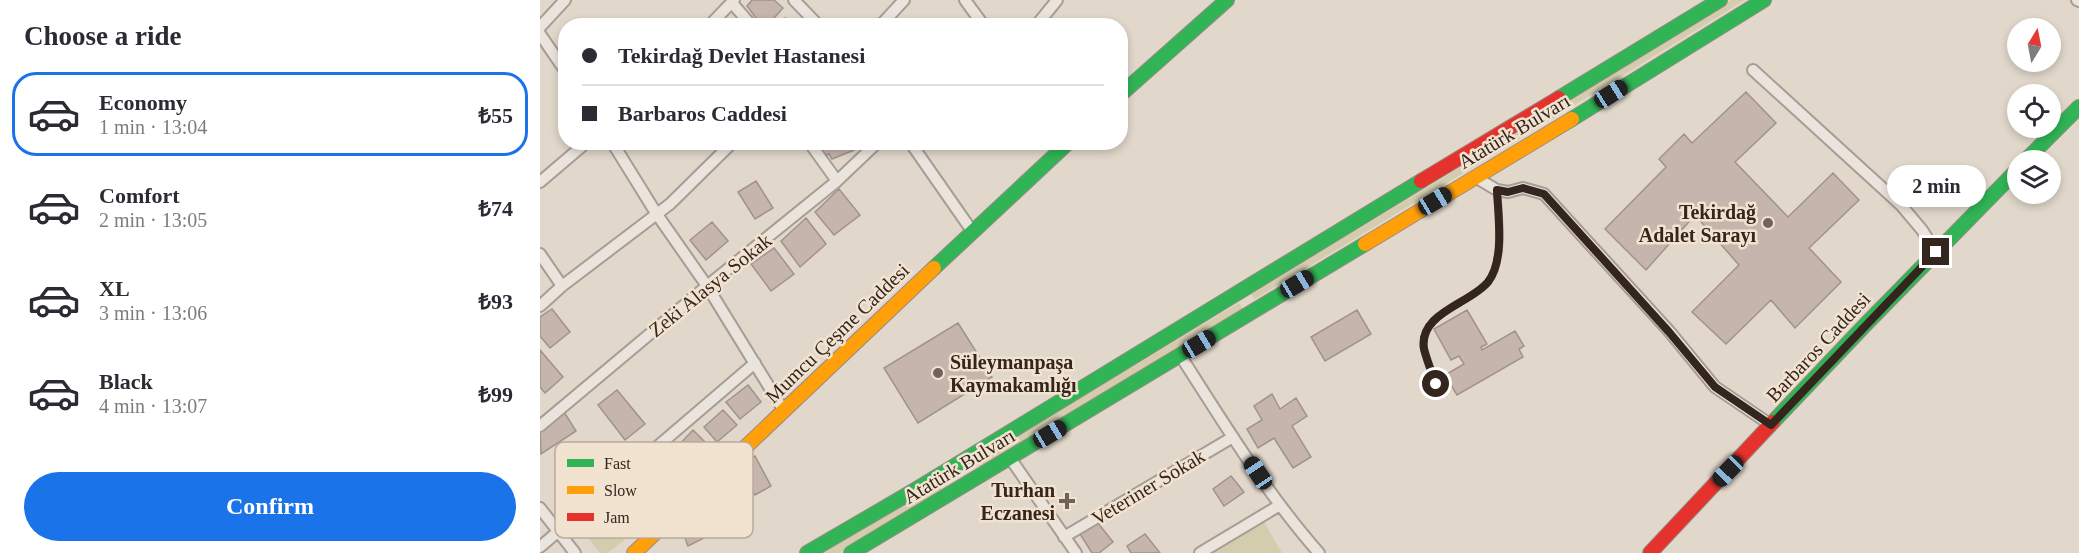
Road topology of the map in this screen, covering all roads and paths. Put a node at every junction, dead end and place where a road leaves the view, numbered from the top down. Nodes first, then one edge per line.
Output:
1 (565, 0) edge
2 (794, 0) edge
3 (904, 0) edge
4 (965, 0) edge
5 (1057, 0) edge
6 (1227, 0) edge
7 (1720, 0) edge
8 (1764, 0) edge
9 (733, 1) edge
10 (716, 18) edge
11 (746, 18) edge
12 (811, 18) edge
13 (887, 18) edge
14 (978, 18) edge
15 (1042, 18) edge
16 (540, 27) edge
17 (540, 34) edge
18 (558, 60) edge
19 (1753, 70) dead end
20 (1128, 88) edge
21 (2079, 107) edge
22 (578, 150) edge
23 (617, 150) edge
24 (725, 150) edge
25 (815, 150) edge
26 (870, 150) edge
27 (917, 150) edge
28 (1060, 150) edge
29 (2036, 150) edge
30 (1475, 177) junction
31 (2007, 180) edge
32 (837, 181) junction
33 (540, 182) edge
34 (1497, 190) junction
35 (656, 213) junction
36 (972, 231) junction
37 (1936, 252) junction
38 (540, 254) edge
39 (562, 286) junction
40 (706, 286) junction
41 (540, 306) edge
42 (1180, 355) junction
43 (755, 363) junction
44 (1436, 384) dead end
45 (784, 411) junction
46 (1771, 425) junction
47 (540, 426) edge
48 (1233, 437) junction
49 (663, 442) edge
50 (751, 442) edge
51 (1010, 458) junction
52 (1280, 505) junction
53 (540, 508) edge
54 (555, 526) edge
55 (555, 534) edge
56 (1064, 537) junction
57 (564, 538) edge
58 (650, 538) edge
59 (540, 547) edge
60 (575, 553) edge
61 (634, 553) edge
62 (807, 553) edge
63 (851, 553) edge
64 (1076, 553) edge
65 (1200, 553) edge
66 (1319, 553) edge
67 (1650, 553) edge

1 - 16 street
2 - 12 street
3 - 13 street
4 - 14 street
5 - 15 street
6 - 20 main road
7 - 62 main road, Atatürk Bulvarı
8 - 30 main road, Atatürk Bulvarı
9 - 10 street
9 - 11 street
17 - 18 street
19 - 37 street
21 - 29 main road
22 - 33 street
23 - 35 street
24 - 35 street
25 - 32 street
26 - 32 street, Zeki Alasya Sokak
27 - 36 street
28 - 36 main road, Mumcu Çeşme Caddesi
30 - 34 street
30 - 42 main road, Atatürk Bulvarı
31 - 37 main road, Barbaros Caddesi
32 - 40 street, Zeki Alasya Sokak
34 - 44 lane
34 - 46 street
35 - 39 street
35 - 40 street
36 - 45 main road, Mumcu Çeşme Caddesi
37 - 46 main road, Barbaros Caddesi
38 - 39 street
39 - 41 street
40 - 43 street
40 - 47 street, Zeki Alasya Sokak
42 - 48 street
42 - 51 main road, Atatürk Bulvarı
43 - 45 street
43 - 49 street
45 - 50 main road, Mumcu Çeşme Caddesi
46 - 67 main road, Barbaros Caddesi
48 - 52 street
48 - 56 street, Veteriner Sokak
51 - 56 street
51 - 63 main road, Atatürk Bulvarı
52 - 65 street
52 - 66 street
53 - 54 street
55 - 59 street
56 - 64 street
57 - 60 street
58 - 61 main road, Mumcu Çeşme Caddesi

